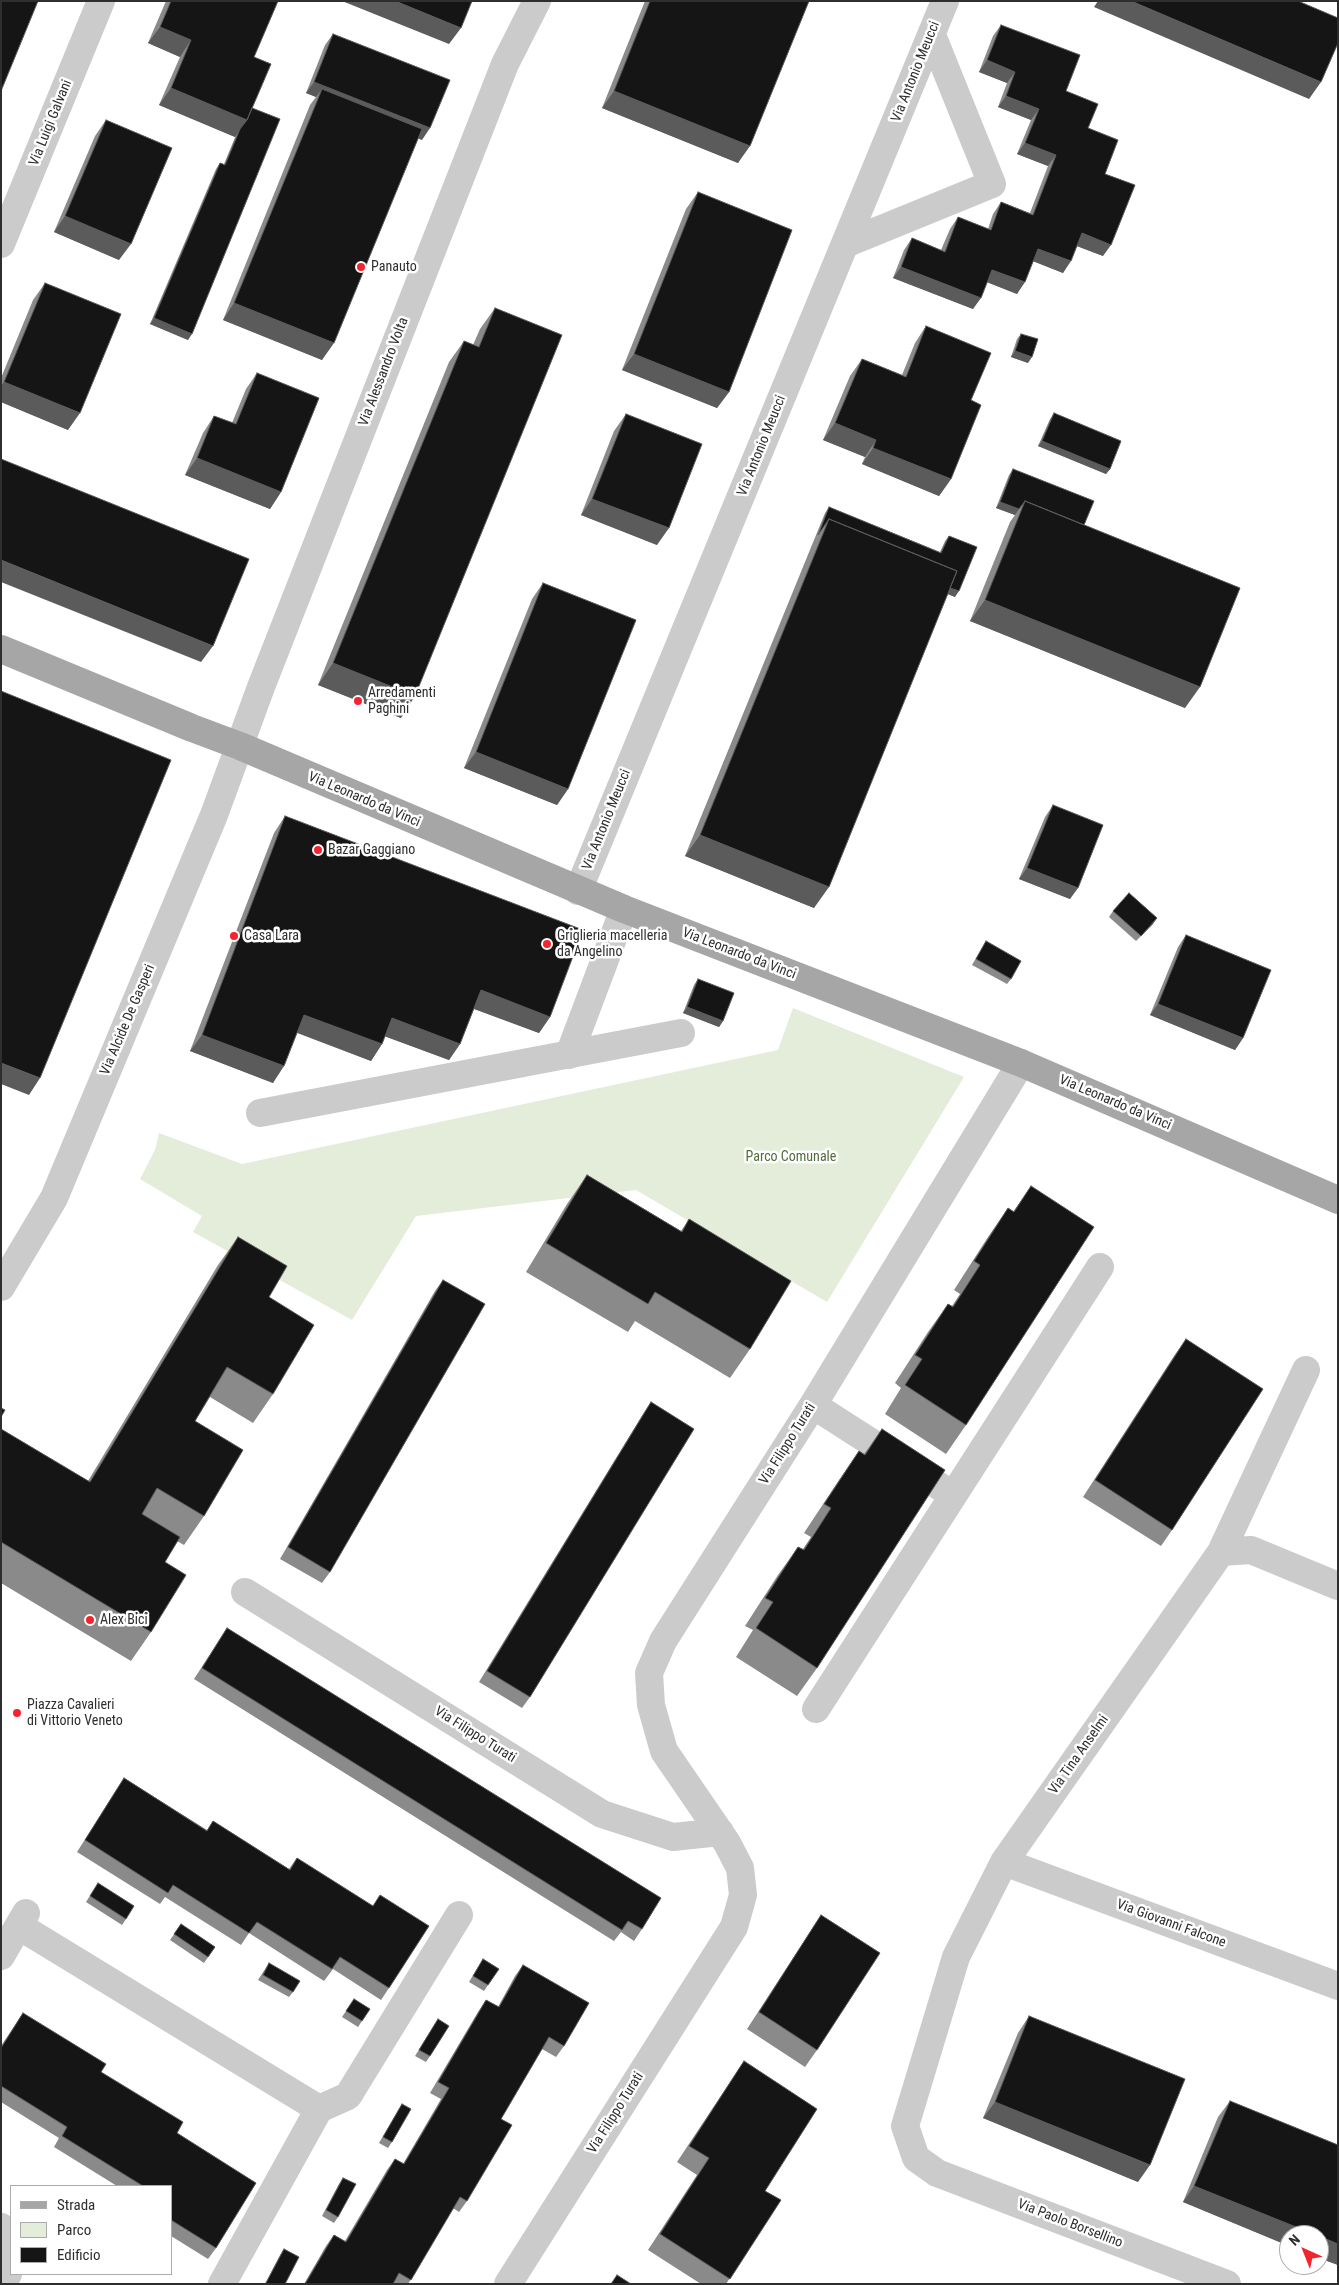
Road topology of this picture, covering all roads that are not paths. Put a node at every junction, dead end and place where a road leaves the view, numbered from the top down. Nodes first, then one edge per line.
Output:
1 (101, 1) edge
2 (537, 1) edge
3 (945, 1) edge
4 (932, 35) junction
5 (1, 244) edge
6 (845, 244) junction
7 (1, 649) edge
8 (240, 746) junction
9 (578, 890) junction
10 (624, 909) junction
11 (681, 1033) dead end
12 (569, 1054) junction
13 (1021, 1063) junction
14 (260, 1114) dead end
15 (1338, 1200) edge
16 (1100, 1266) dead end
17 (1, 1286) edge
18 (1306, 1370) dead end
19 (813, 1405) junction
20 (953, 1495) junction
21 (1221, 1552) junction
22 (1338, 1586) edge
23 (245, 1592) dead end
24 (816, 1708) edge
25 (720, 1832) junction
26 (1004, 1862) junction
27 (459, 1915) dead end
28 (1, 1956) edge
29 (1338, 1986) edge
30 (320, 2109) junction
31 (916, 2158) joint
32 (1, 2227) edge
33 (10, 2247) edge
34 (10, 2262) edge
35 (2, 2284) edge
36 (222, 2284) edge
37 (508, 2284) edge
38 (1227, 2284) edge

1 - 5 street, Via Luigi Galvani
2 - 8 street, Via Alessandro Volta
3 - 4 street, Via Antonio Meucci
4 - 6 street, Via Antonio Meucci
4 - 6 street
6 - 9 street, Via Antonio Meucci
7 - 8 main road, Via Leonardo da Vinci
8 - 9 main road, Via Leonardo da Vinci
8 - 17 street, Via Alcide De Gasperi
9 - 10 main road, Via Leonardo da Vinci
10 - 12 street
10 - 13 main road, Via Leonardo da Vinci
11 - 12 street
12 - 14 street
13 - 15 main road, Via Leonardo da Vinci
13 - 19 street, Via Filippo Turati
16 - 20 street
18 - 21 street, Via Tina Anselmi
19 - 20 street
19 - 25 street, Via Filippo Turati
20 - 24 street
21 - 22 street
21 - 26 street, Via Tina Anselmi
23 - 25 street, Via Filippo Turati
25 - 37 street, Via Filippo Turati
26 - 29 street, Via Giovanni Falcone
26 - 31 street, Via Tina Anselmi
27 - 30 street
28 - 30 street
30 - 36 street
31 - 38 street, Via Paolo Borsellino
32 - 33 street
34 - 35 street

